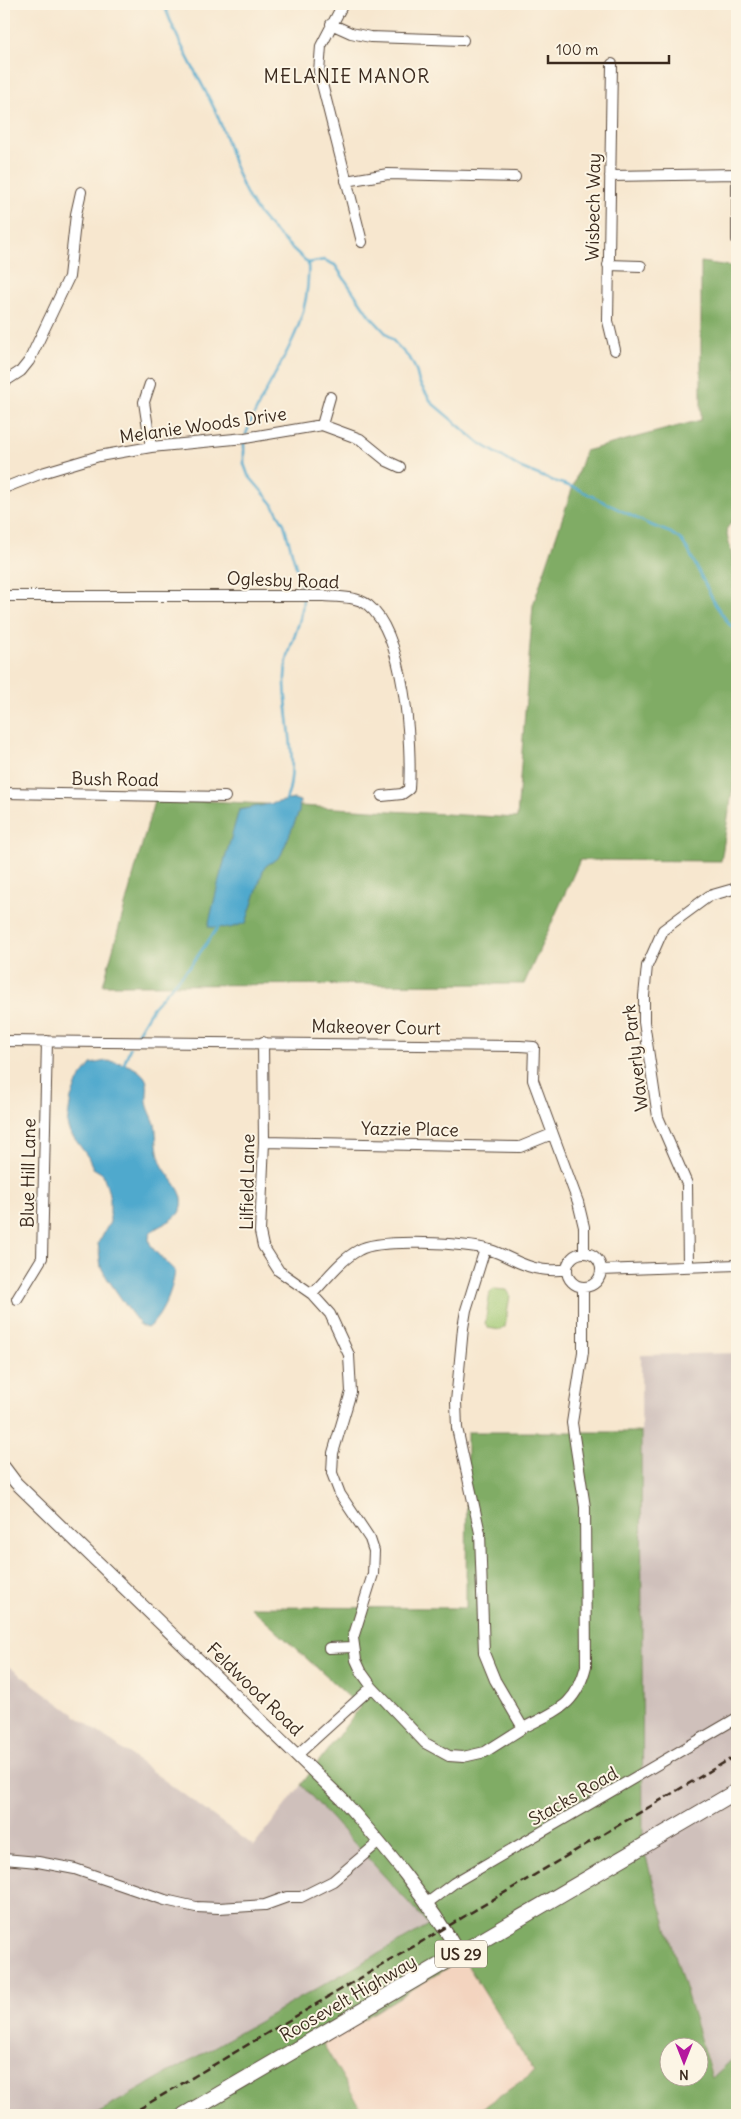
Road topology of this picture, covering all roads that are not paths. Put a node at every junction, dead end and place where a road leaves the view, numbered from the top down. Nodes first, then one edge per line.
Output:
1 (343, 4) edge
2 (331, 24) junction
3 (463, 40) dead end
4 (612, 64) dead end
5 (737, 174) edge
6 (610, 176) junction
7 (515, 177) dead end
8 (346, 182) junction
9 (82, 192) dead end
10 (737, 240) edge
11 (362, 242) dead end
12 (608, 265) junction
13 (641, 266) dead end
14 (615, 350) dead end
15 (4, 382) edge
16 (150, 384) dead end
17 (330, 396) dead end
18 (322, 425) junction
19 (151, 447) junction
20 (400, 467) dead end
21 (4, 488) edge
22 (4, 596) edge
23 (4, 793) edge
24 (382, 796) dead end
25 (225, 798) dead end
26 (737, 888) edge
27 (4, 1041) edge
28 (47, 1041) junction
29 (263, 1042) junction
30 (552, 1134) junction
31 (264, 1142) junction
32 (485, 1249) junction
33 (584, 1253) junction
34 (737, 1265) edge
35 (688, 1266) junction
36 (566, 1270) junction
37 (601, 1270) junction
38 (584, 1287) junction
39 (312, 1294) junction
40 (17, 1299) dead end
41 (4, 1467) edge
42 (353, 1647) junction
43 (330, 1648) dead end
44 (372, 1687) junction
45 (737, 1718) edge
46 (523, 1728) junction
47 (297, 1755) junction
48 (737, 1791) edge
49 (379, 1842) junction
50 (4, 1859) edge
51 (426, 1904) junction
52 (460, 1955) junction
53 (184, 2115) edge

1 - 2 street
2 - 3 street
2 - 8 street
4 - 6 street, Wisbech Way
5 - 6 street
5 - 10 street
6 - 12 street, Wisbech Way
7 - 8 street
8 - 11 street
9 - 15 street
12 - 13 street
12 - 14 street, Wisbech Way
16 - 19 street
17 - 18 street
18 - 19 street, Melanie Woods Drive
18 - 20 street, Melanie Woods Drive
19 - 21 street, Melanie Woods Drive
22 - 24 street, Oglesby Road
23 - 25 street, Bush Road
26 - 35 street, Waverly Park
27 - 28 street, Makeover Court
28 - 29 street, Makeover Court
28 - 40 street, Blue Hill Lane
29 - 30 street, Makeover Court
29 - 31 street, Lilfield Lane
30 - 31 street, Yazzie Place
30 - 33 street, Makeover Court
31 - 39 street, Lilfield Lane
32 - 36 street
32 - 39 street
32 - 46 street
33 - 36 street
33 - 37 street
34 - 35 street
35 - 37 street
36 - 38 street
37 - 38 street
38 - 46 street
39 - 42 street, Lilfield Lane
41 - 47 street, Feldwood Road
42 - 43 street
42 - 44 street, Lilfield Lane
44 - 46 street
44 - 47 street
45 - 51 street, Stacks Road
47 - 49 street, Feldwood Road
48 - 52 main road, Roosevelt Highway / US 29
49 - 50 street
49 - 51 street, Feldwood Road
51 - 52 street, Feldwood Road
52 - 53 main road, Roosevelt Highway / US 29

